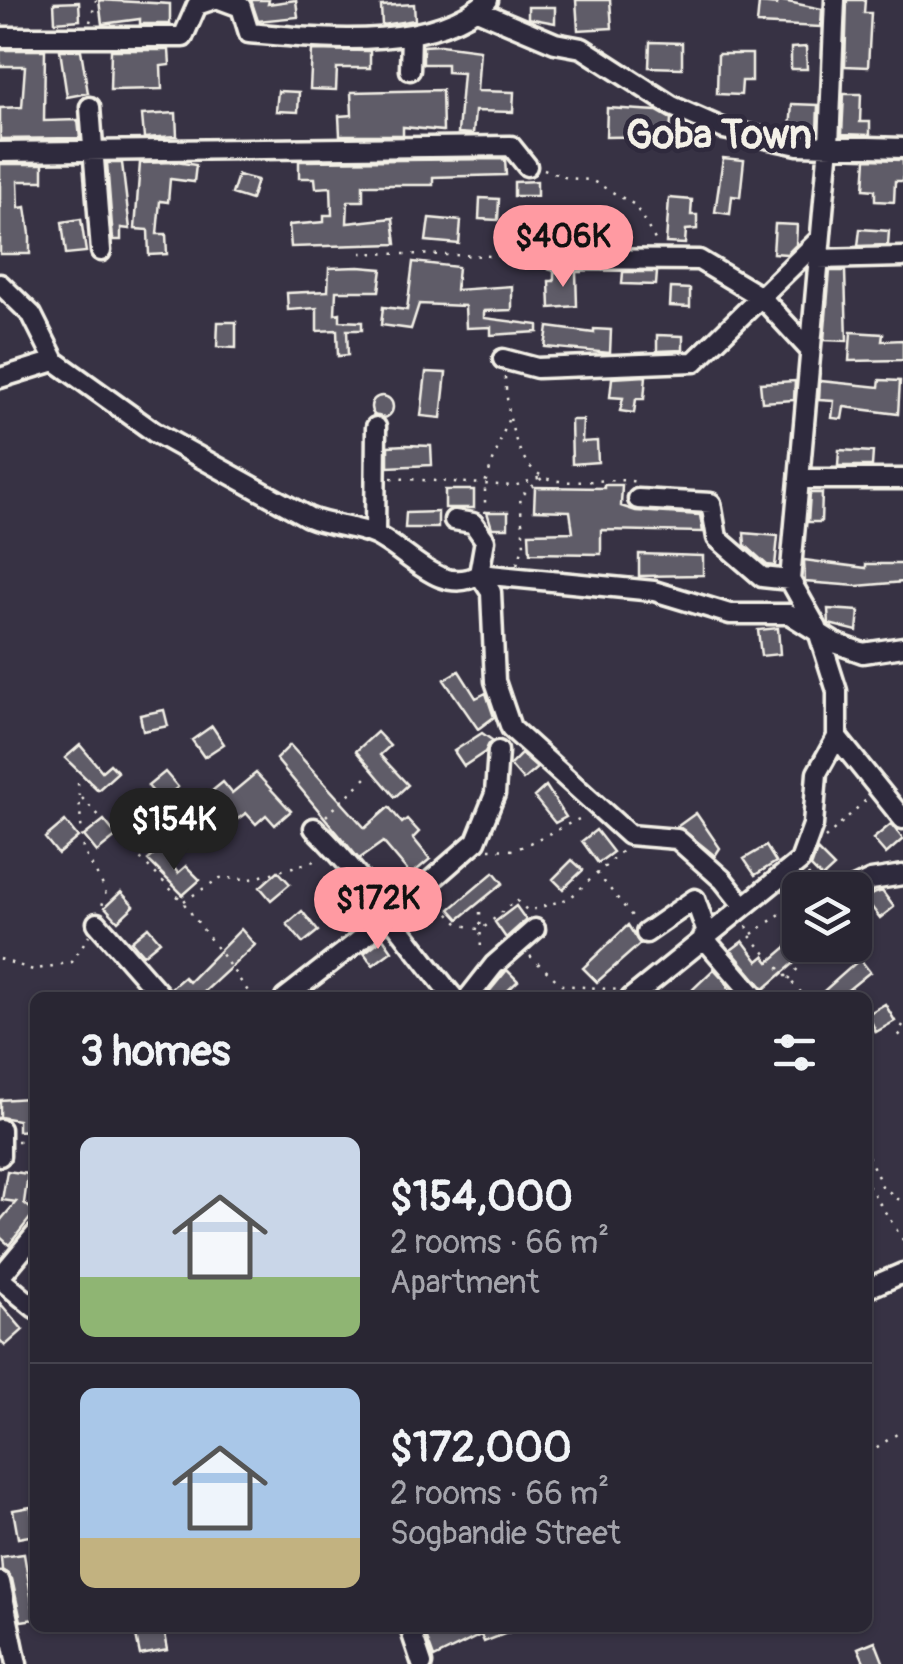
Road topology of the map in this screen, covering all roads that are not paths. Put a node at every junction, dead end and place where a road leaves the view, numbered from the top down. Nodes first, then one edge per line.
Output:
1 (212, 0) edge
2 (222, 0) edge
3 (835, 0) edge
4 (483, 5) edge
5 (411, 35) junction
6 (0, 37) edge
7 (410, 70) dead end
8 (90, 107) dead end
9 (829, 145) junction
10 (903, 148) edge
11 (0, 152) edge
12 (91, 153) junction
13 (527, 166) road end
14 (820, 239) junction
15 (100, 251) dead end
16 (903, 257) edge
17 (553, 259) road end
18 (818, 259) junction
19 (0, 284) edge
20 (761, 297) junction
21 (809, 349) junction
22 (503, 359) road end
23 (55, 361) junction
24 (0, 378) edge
25 (376, 427) dead end
26 (798, 480) junction
27 (903, 480) edge
28 (638, 499) road end
29 (454, 520) dead end
30 (375, 535) junction
31 (479, 574) junction
32 (790, 580) junction
33 (817, 628) junction
34 (903, 647) edge
35 (836, 737) junction
36 (498, 751) dead end
37 (903, 818) edge
38 (314, 828) road end
39 (903, 875) edge
40 (872, 880) edge
41 (742, 904) junction
42 (388, 918) junction
43 (97, 923) road end
44 (535, 929) dead end
45 (646, 933) road end
46 (704, 935) junction
47 (158, 992) edge
48 (293, 992) edge
49 (449, 992) edge
50 (473, 992) edge
51 (635, 992) edge
52 (751, 992) edge
53 (30, 1241) edge
54 (903, 1273) edge
55 (0, 1278) edge
56 (872, 1286) edge
57 (30, 1304) edge
58 (0, 1582) edge
59 (411, 1632) edge
60 (16, 1664) edge
61 (422, 1664) edge

1 - 6 street
2 - 5 street
3 - 9 street
4 - 5 street
4 - 9 street
5 - 7 street
8 - 12 street
9 - 10 street
9 - 14 street
11 - 12 street
12 - 13 street
12 - 15 street
14 - 18 street
14 - 20 street
16 - 18 street
17 - 20 street
18 - 21 street
19 - 23 street
20 - 21 street
20 - 22 street
21 - 26 street
23 - 24 street
23 - 30 street
25 - 30 street
26 - 27 street
26 - 32 street
28 - 32 street
29 - 31 street
30 - 31 street
31 - 33 street
31 - 41 street
32 - 33 street
33 - 34 street
33 - 35 street
35 - 37 street
35 - 41 street
36 - 42 street
38 - 42 street
39 - 40 street
41 - 46 street
42 - 48 street
42 - 49 street
43 - 47 street
44 - 50 street
45 - 46 street
46 - 51 street
46 - 52 street
53 - 55 street
54 - 56 street
55 - 57 street
58 - 60 street
59 - 61 street

